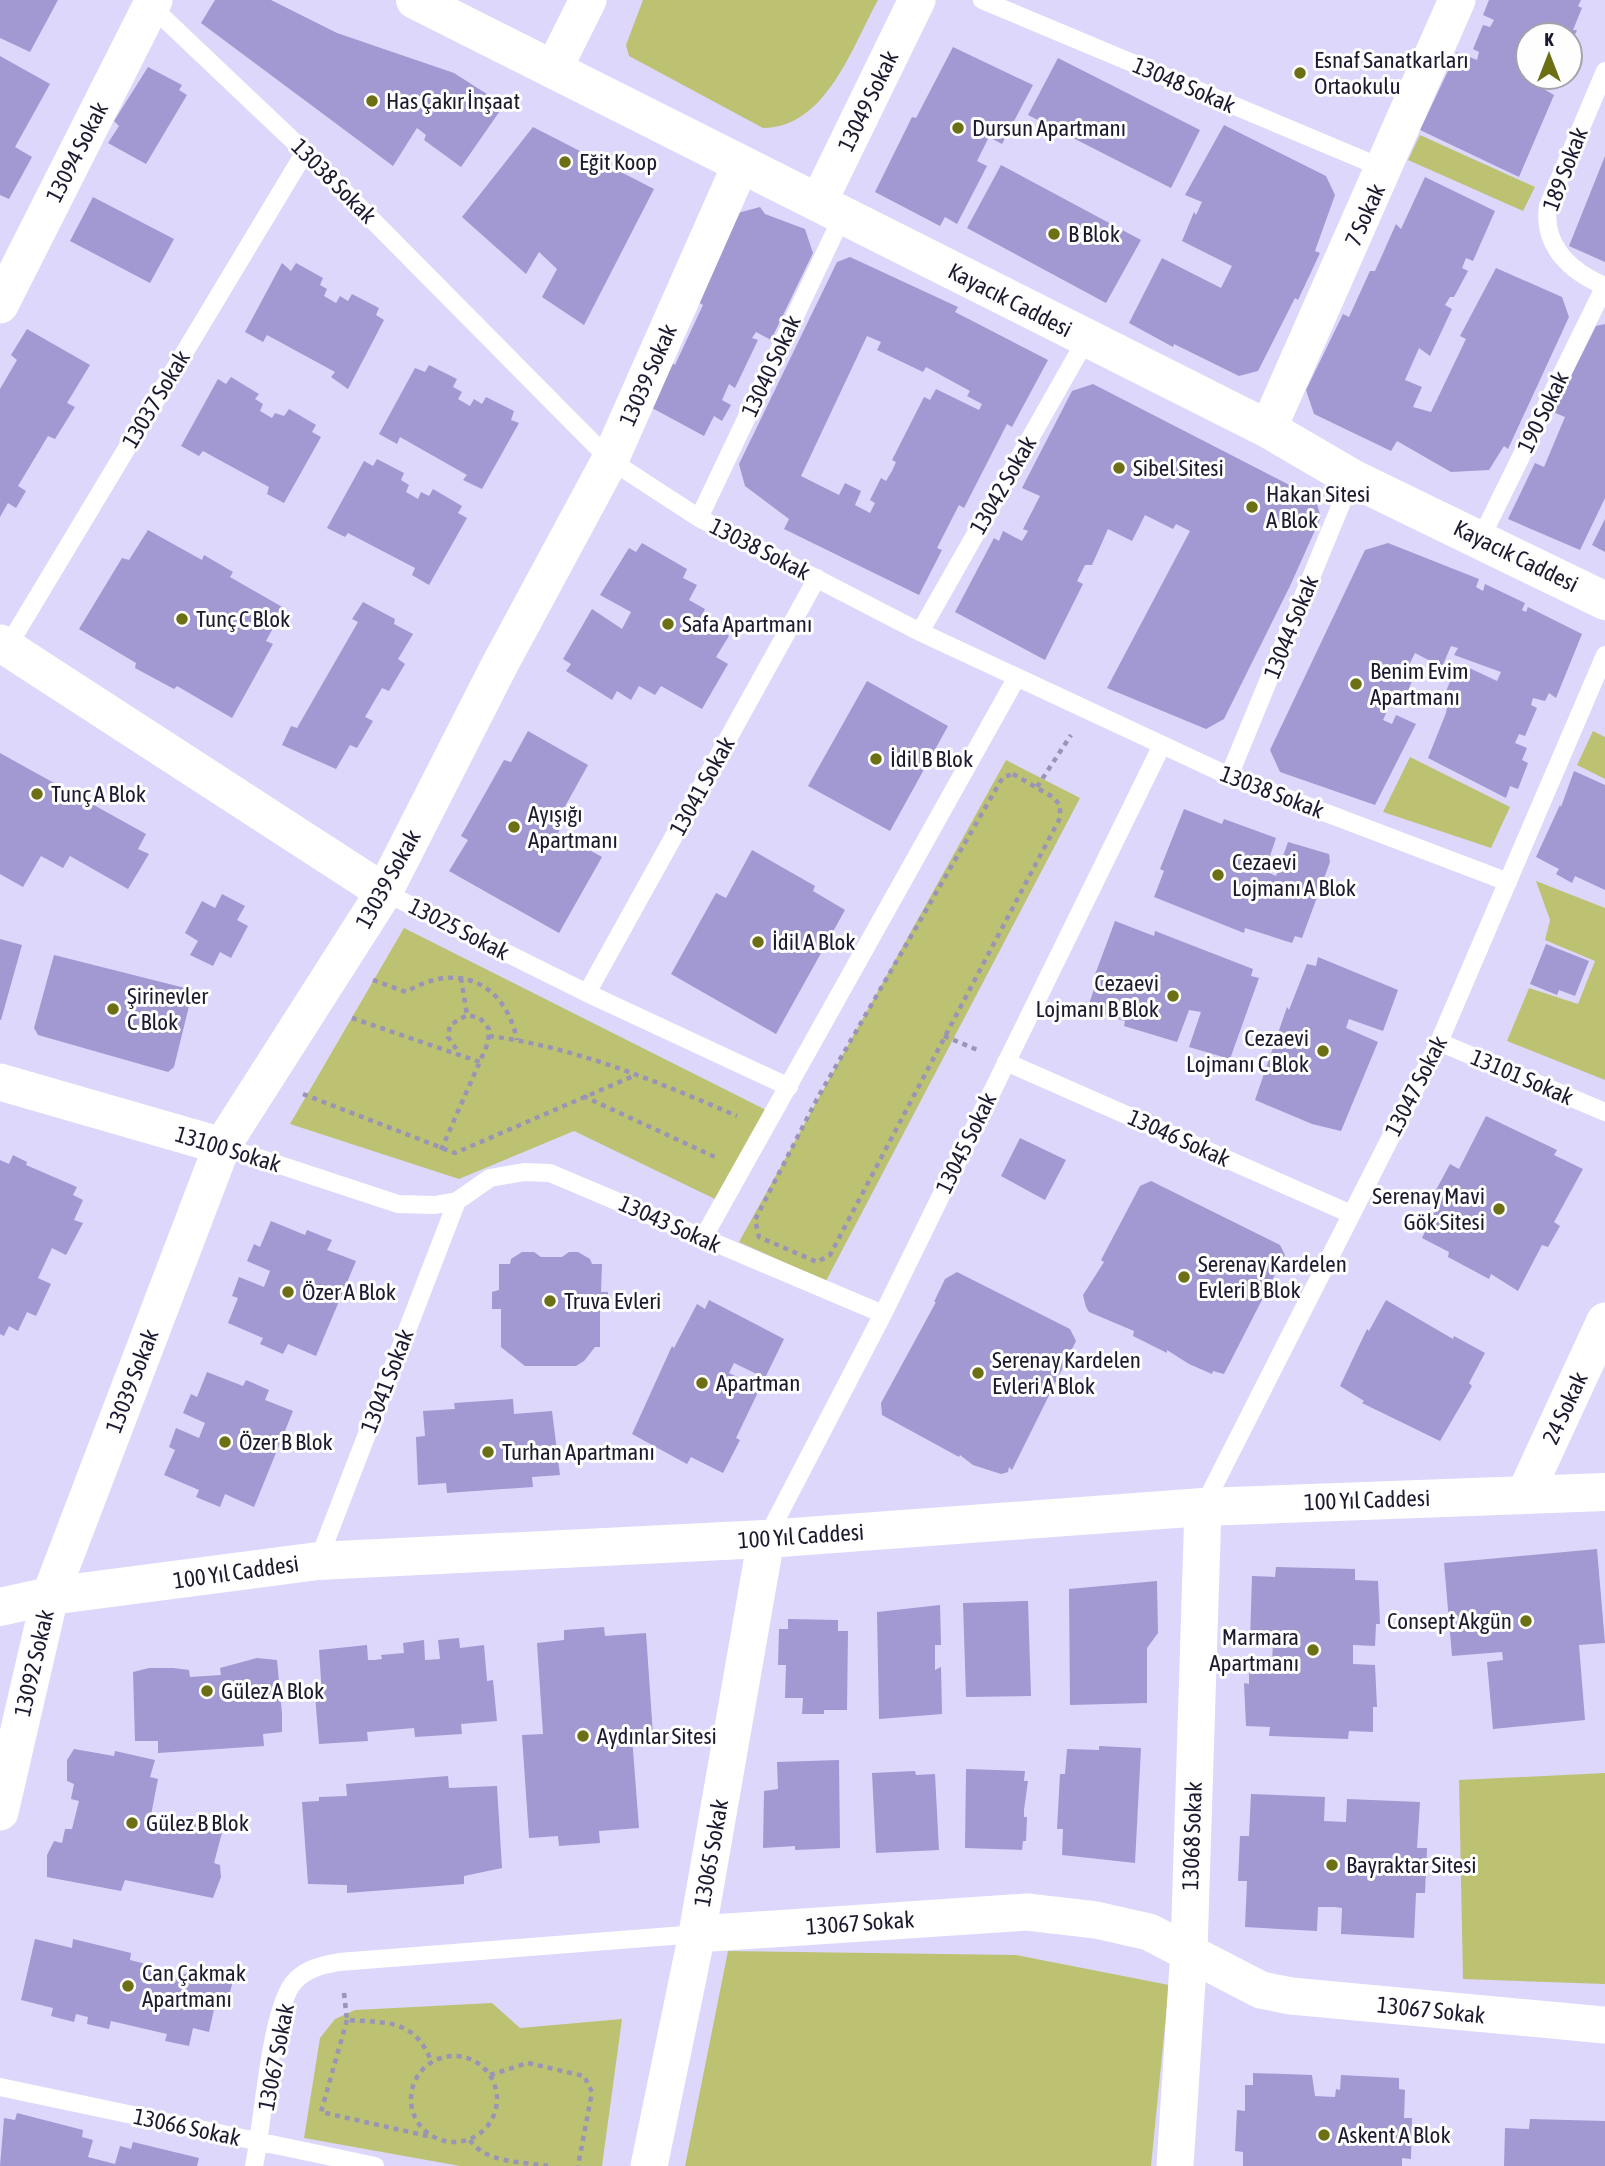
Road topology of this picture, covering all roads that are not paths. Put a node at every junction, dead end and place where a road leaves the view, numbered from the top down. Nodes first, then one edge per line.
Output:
1 (415, 0) edge
2 (588, 0) edge
3 (917, 0) edge
4 (982, 0) edge
5 (1457, 0) edge
6 (153, 3) edge
7 (553, 70) junction
8 (1605, 71) edge
9 (305, 152) junction
10 (741, 164) junction
11 (1385, 169) junction
12 (831, 209) junction
13 (1605, 286) edge
14 (0, 304) edge
15 (1087, 338) junction
16 (1268, 429) junction
17 (610, 460) junction
18 (1352, 478) junction
19 (699, 518) junction
20 (1481, 538) junction
21 (817, 578) junction
22 (1605, 601) edge
23 (920, 632) junction
24 (4, 645) edge
25 (1605, 655) edge
26 (1017, 677) junction
27 (1162, 745) junction
28 (1230, 776) junction
29 (1508, 882) junction
30 (384, 892) junction
31 (587, 993) junction
32 (1439, 1042) junction
33 (1006, 1062) junction
34 (0, 1082) edge
35 (789, 1087) junction
36 (1605, 1112) edge
37 (222, 1146) junction
38 (457, 1201) junction
39 (1351, 1214) junction
40 (702, 1240) junction
41 (883, 1314) junction
42 (1605, 1321) edge
43 (1605, 1492) edge
44 (1525, 1494) junction
45 (1203, 1507) junction
46 (766, 1539) junction
47 (317, 1561) junction
48 (50, 1596) junction
49 (0, 1607) edge
50 (0, 1812) edge
51 (697, 1934) junction
52 (1189, 1950) junction
53 (1605, 2025) edge
54 (0, 2087) edge
55 (259, 2142) junction
56 (254, 2166) edge
57 (375, 2166) edge
58 (649, 2166) edge
59 (1175, 2166) edge

1 - 7 street, Kayacık Caddesi
2 - 7 street
3 - 12 street, 13049 Sokak
4 - 11 lane, 13048 Sokak
5 - 11 street, 7 Sokak
6 - 9 lane, 13038 Sokak
6 - 14 street, 13094 Sokak
7 - 10 street, Kayacık Caddesi
8 - 13 lane, 189 Sokak
9 - 17 lane, 13038 Sokak
9 - 24 lane, 13037 Sokak
10 - 12 street, Kayacık Caddesi
10 - 17 street, 13039 Sokak
11 - 16 street, 7 Sokak
12 - 15 street, Kayacık Caddesi
12 - 19 lane, 13040 Sokak
13 - 20 lane, 190 Sokak
15 - 16 street, Kayacık Caddesi
15 - 23 lane, 13042 Sokak
16 - 18 street, Kayacık Caddesi
17 - 19 lane, 13038 Sokak
17 - 30 street, 13039 Sokak
18 - 20 street, Kayacık Caddesi
18 - 28 lane, 13044 Sokak
19 - 21 lane, 13038 Sokak
20 - 22 street, Kayacık Caddesi
21 - 23 lane, 13038 Sokak
21 - 31 lane, 13041 Sokak
23 - 26 lane, 13038 Sokak
24 - 30 street, 13025 Sokak
25 - 29 lane, 13047 Sokak
26 - 27 lane, 13038 Sokak
26 - 35 lane
27 - 28 lane, 13038 Sokak
27 - 33 lane, 13045 Sokak
28 - 29 lane, 13038 Sokak
29 - 32 lane, 13047 Sokak
30 - 31 lane, 13025 Sokak
30 - 37 street, 13039 Sokak
31 - 35 lane, 13025 Sokak
32 - 36 lane, 13101 Sokak
32 - 39 lane, 13047 Sokak
33 - 39 lane, 13046 Sokak
33 - 41 lane, 13045 Sokak
34 - 37 street, 13100 Sokak
35 - 40 lane
37 - 38 lane, 13100 Sokak
37 - 48 street, 13039 Sokak
38 - 40 lane, 13043 Sokak
38 - 47 lane, 13041 Sokak
39 - 45 lane, 13047 Sokak
40 - 41 lane, 13043 Sokak
41 - 46 lane, 13045 Sokak
42 - 44 street, 24 Sokak
43 - 44 street, 100 Yıl Caddesi
44 - 45 street, 100 Yıl Caddesi
45 - 46 street, 100 Yıl Caddesi
45 - 52 street, 13068 Sokak
46 - 47 street, 100 Yıl Caddesi
46 - 51 street, 13065 Sokak
47 - 48 street, 100 Yıl Caddesi
48 - 49 street, 100 Yıl Caddesi
48 - 50 street, 13092 Sokak
51 - 52 street, 13067 Sokak
51 - 55 lane, 13067 Sokak
51 - 58 street, 13065 Sokak
52 - 53 street, 13067 Sokak
52 - 59 street, 13068 Sokak
54 - 55 lane, 13066 Sokak
55 - 56 lane, 13067 Sokak
55 - 57 lane, 13066 Sokak

